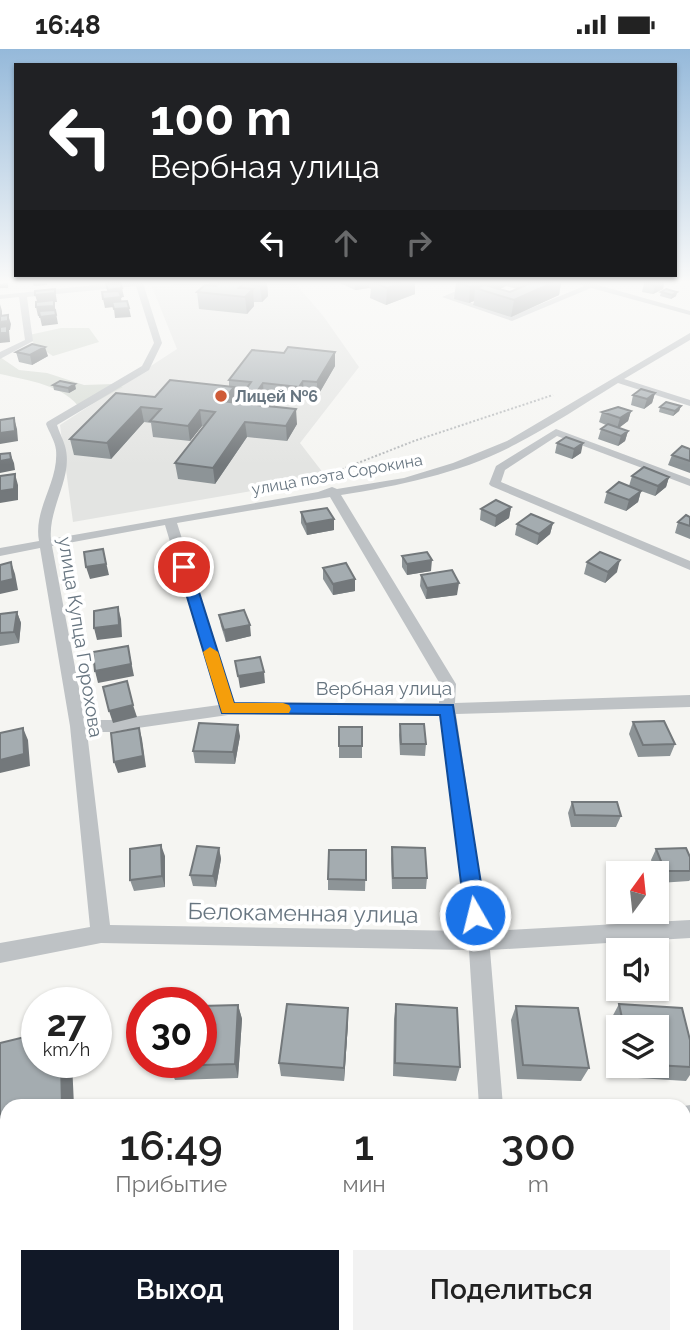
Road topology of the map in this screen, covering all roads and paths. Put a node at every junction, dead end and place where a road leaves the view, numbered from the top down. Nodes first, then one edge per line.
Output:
1 (24, 343) edge
2 (158, 343) edge
3 (682, 343) edge
4 (0, 356) edge
5 (617, 380) junction
6 (553, 394) dead end
7 (690, 404) edge
8 (690, 482) edge
9 (319, 493) junction
10 (170, 520) junction
11 (45, 544) junction
12 (0, 552) edge
13 (690, 566) edge
14 (690, 701) edge
15 (228, 709) junction
16 (447, 709) junction
17 (78, 726) junction
18 (690, 929) edge
19 (101, 934) junction
20 (479, 941) junction
21 (0, 953) edge
22 (490, 1099) edge

1 - 4 street
2 - 11 street, улица Купца Горохова
3 - 5 street, улица поэта Сорокина
5 - 7 street
5 - 9 street, улица поэта Сорокина
6 - 9 path
8 - 13 street
9 - 10 street, улица поэта Сорокина
9 - 16 street
10 - 11 street, улица поэта Сорокина
10 - 15 street
11 - 12 street, улица поэта Сорокина
11 - 17 street, улица Купца Горохова
14 - 16 street, Вербная улица
15 - 16 street, Вербная улица
15 - 17 street, Вербная улица
16 - 20 street
17 - 19 street, улица Купца Горохова
18 - 20 street, Белокаменная улица
19 - 20 street, Белокаменная улица
19 - 21 street, Белокаменная улица
20 - 22 street

